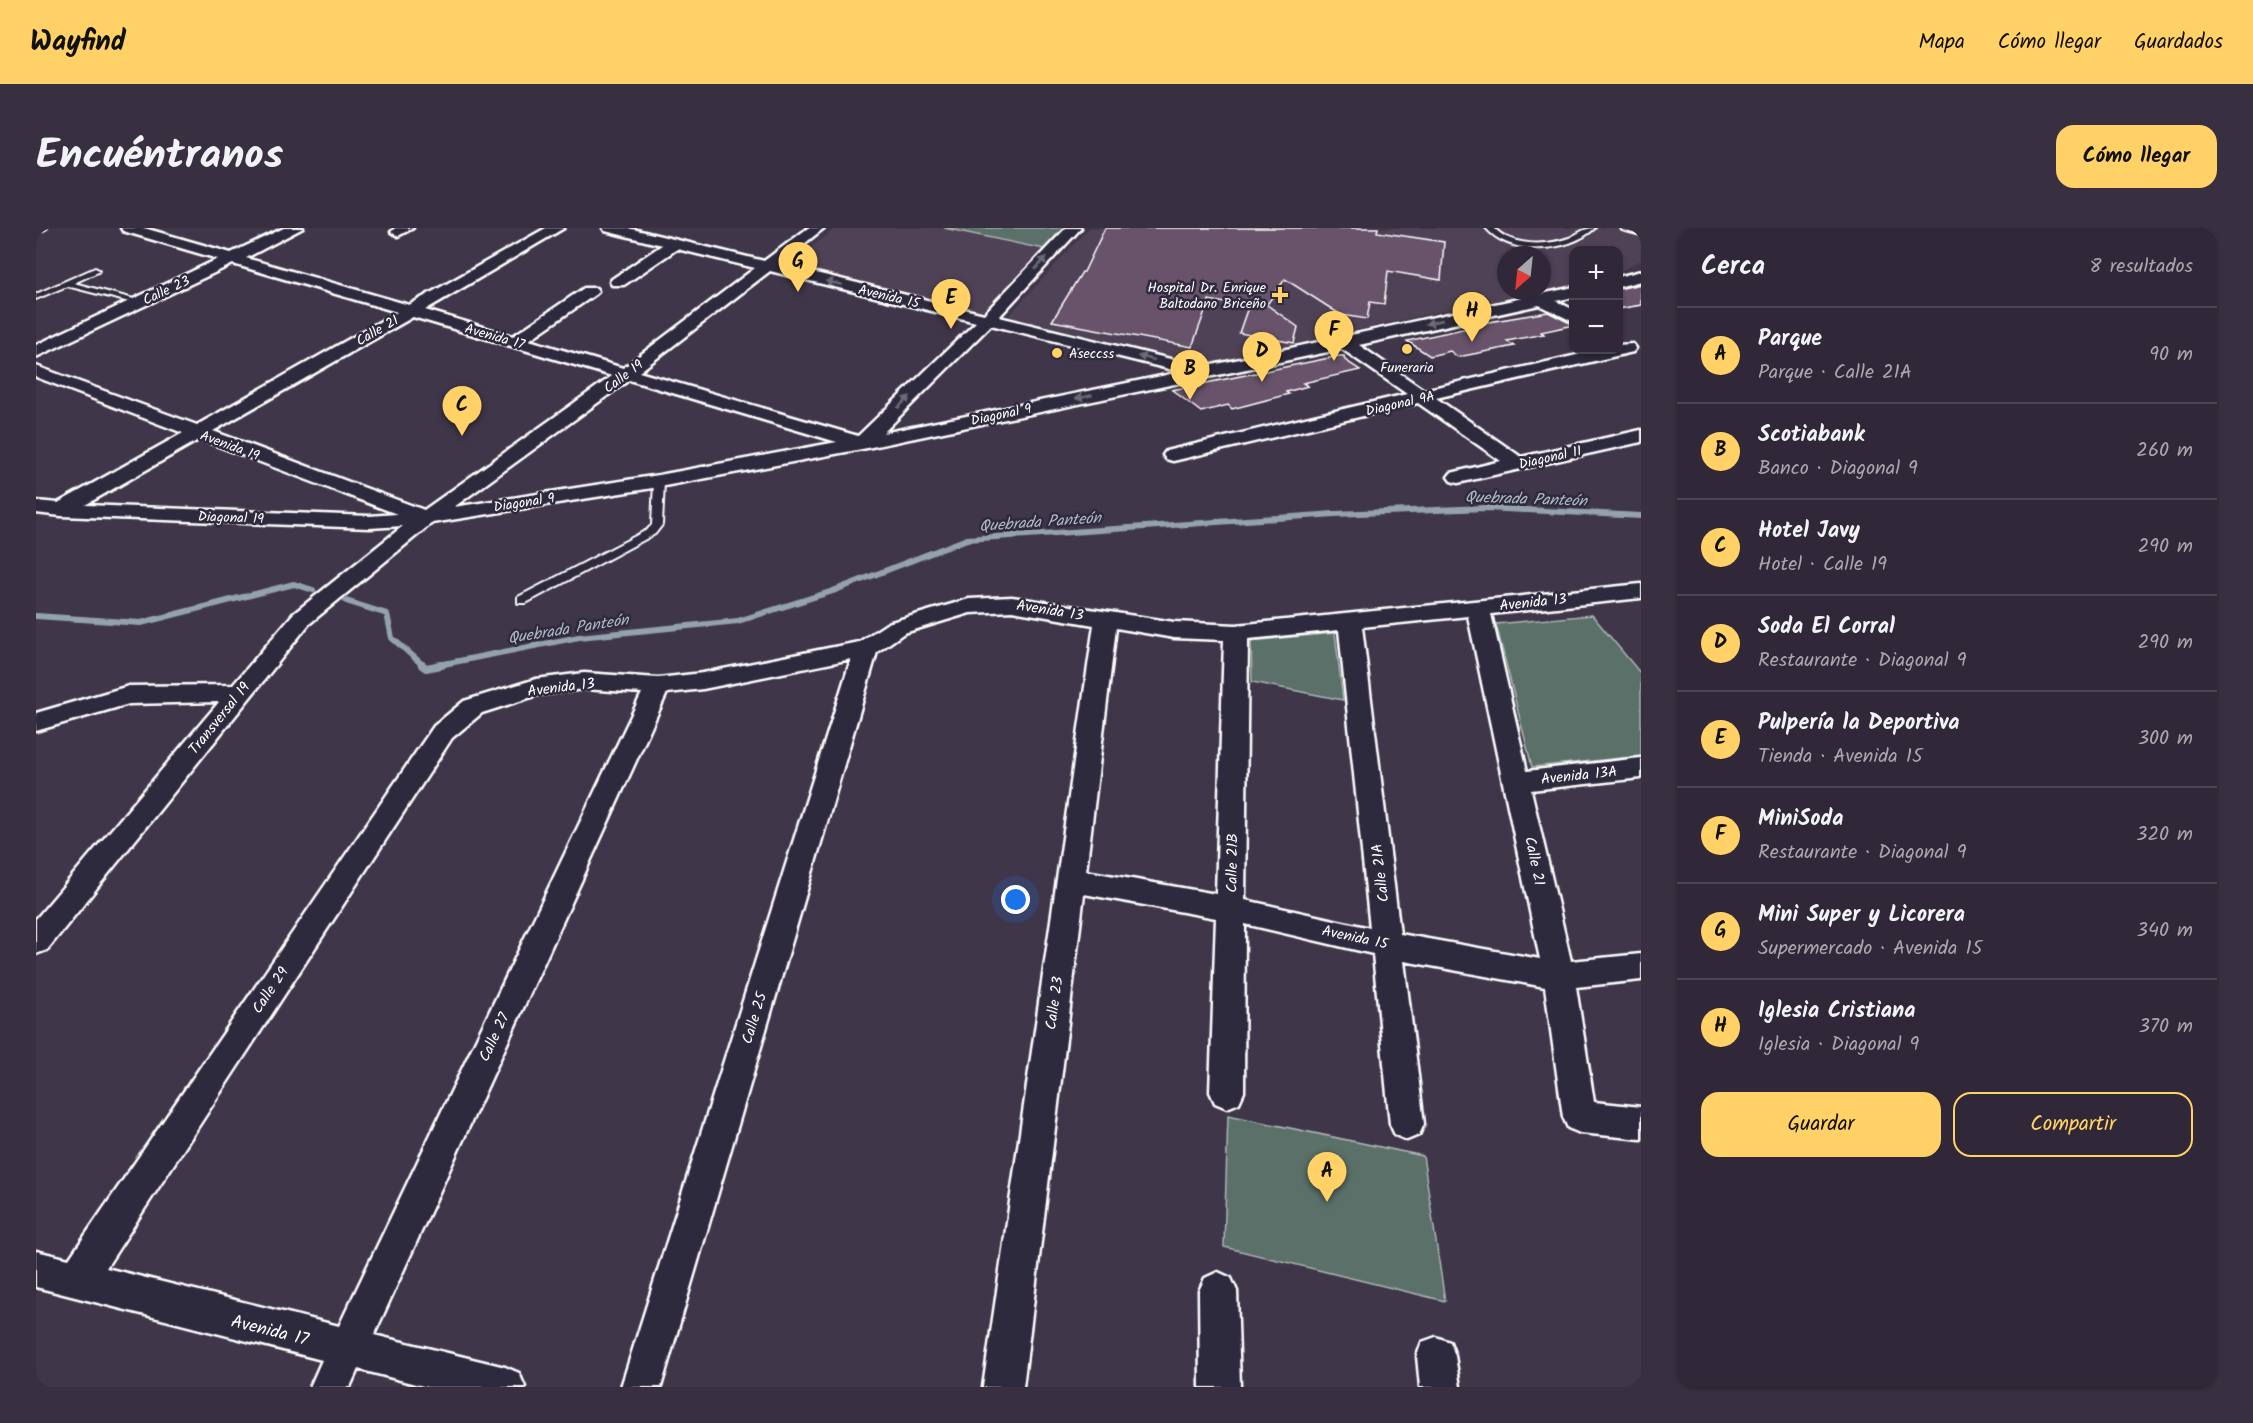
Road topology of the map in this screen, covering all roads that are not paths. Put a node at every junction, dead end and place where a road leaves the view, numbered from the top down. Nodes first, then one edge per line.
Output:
1 (128, 228) edge
2 (296, 228) edge
3 (557, 228) edge
4 (610, 228) edge
5 (817, 228) edge
6 (1074, 228) edge
7 (1490, 228) edge
8 (1591, 228) edge
9 (1625, 228) edge
10 (1641, 233) edge
11 (674, 244) junction
12 (232, 259) junction
13 (765, 267) junction
14 (95, 270) dead end
15 (67, 282) junction
16 (618, 282) dead end
17 (590, 291) dead end
18 (1569, 293) edge
19 (36, 297) edge
20 (1551, 297) edge
21 (1538, 300) edge
22 (1544, 300) edge
23 (138, 303) junction
24 (410, 311) junction
25 (1569, 314) edge
26 (987, 320) junction
27 (515, 342) junction
28 (1345, 343) junction
29 (36, 352) edge
30 (1589, 354) edge
31 (36, 371) edge
32 (1203, 372) junction
33 (626, 374) junction
34 (1422, 398) junction
35 (197, 433) junction
36 (1641, 436) edge
37 (862, 443) junction
38 (1173, 455) dead end
39 (1518, 464) junction
40 (1458, 477) dead end
41 (659, 481) junction
42 (36, 507) edge
43 (61, 510) junction
44 (426, 518) junction
45 (1640, 592) edge
46 (522, 600) dead end
47 (1478, 608) junction
48 (1106, 619) junction
49 (1350, 623) junction
50 (1236, 633) junction
51 (866, 648) junction
52 (658, 686) junction
53 (239, 693) junction
54 (473, 707) joint
55 (36, 722) edge
56 (1641, 768) edge
57 (1518, 782) junction
58 (1070, 880) junction
59 (1231, 909) junction
60 (47, 914) edge
61 (36, 941) edge
62 (1388, 945) junction
63 (1641, 967) edge
64 (1559, 976) junction
65 (1227, 1092) dead end
66 (1641, 1123) edge
67 (1407, 1124) dead end
68 (36, 1269) edge
69 (76, 1280) junction
70 (1218, 1291) dead end
71 (348, 1349) junction
72 (330, 1387) edge
73 (505, 1387) edge
74 (641, 1387) edge
75 (1003, 1387) edge
76 (1220, 1387) edge

1 - 12 street, Avenida 17
2 - 12 street, Calle 23
3 - 24 street, Calle 21
4 - 11 street, Avenida 15
5 - 13 street, Calle 19
26 -> 6 street
7 - 8 lane
9 - 10 lane
11 - 13 street, Avenida 15
11 - 16 street
12 - 23 street, Calle 23
12 - 24 street, Avenida 17
26 -> 13 street, Avenida 15
13 - 33 street, Calle 19
14 - 15 lane
15 - 19 lane
15 - 23 lane
17 - 27 street
18 - 20 street, Diagonal 9
21 -> 28 street, Diagonal 9
22 - 25 street
23 - 29 street, Calle 23
24 - 27 street, Avenida 17
24 - 35 street, Calle 21
32 -> 26 street, Avenida 15
37 -> 26 street
27 - 33 street, Avenida 17
28 - 32 street, Diagonal 9
28 - 34 street
30 - 34 street, Diagonal 9A
31 - 35 street, Avenida 19
32 -> 37 street, Diagonal 9
33 - 37 street, Avenida 17
33 - 44 street, Calle 19
34 - 38 street, Diagonal 9A
34 - 39 street
35 - 43 street, Calle 21
35 - 44 street, Avenida 19
36 - 39 street, Diagonal 11
37 - 41 street, Diagonal 9
39 - 40 street, Diagonal 11
41 - 44 street, Diagonal 9
41 - 46 lane
42 - 43 street, Diagonal 19
43 - 44 street, Diagonal 19
44 - 53 street, Transversal 19
45 - 47 street, Avenida 13
47 - 49 street, Avenida 13
47 - 57 street, Calle 21
48 - 50 street, Avenida 13
48 - 51 street, Avenida 13
48 - 58 street, Calle 23
49 - 50 street, Avenida 13
49 - 62 street, Calle 21A
50 - 59 street, Calle 21B
51 - 52 street, Avenida 13
51 - 74 street, Calle 25
52 - 54 street, Avenida 13
52 - 71 street, Calle 27
53 - 55 street
53 - 60 street, Transversal 19
54 - 69 street, Calle 29
56 - 57 street, Avenida 13A
57 - 64 street, Calle 21
58 - 59 street, Avenida 15
58 - 75 street, Calle 23
59 - 62 street, Avenida 15
59 - 65 street, Calle 21B
60 - 61 street, Transversal 19
62 - 64 street, Avenida 15
62 - 67 street, Calle 21A
63 - 64 street, Avenida 15
64 - 66 street, Calle 21
68 - 69 street, Avenida 17
69 - 71 street, Avenida 17
70 - 76 street
71 - 72 street, Calle 27
71 - 73 street, Avenida 17

